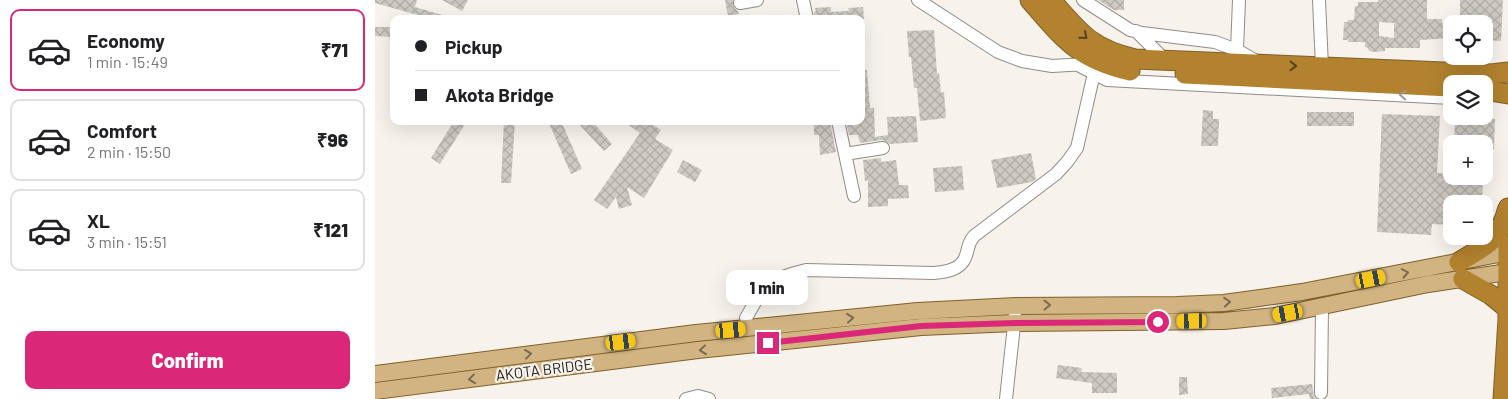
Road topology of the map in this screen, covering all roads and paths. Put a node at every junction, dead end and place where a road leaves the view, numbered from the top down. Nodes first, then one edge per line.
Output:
1 (803, 0) edge
2 (1030, 0) edge
3 (1051, 0) edge
4 (1083, 0) edge
5 (1239, 0) edge
6 (1319, 0) edge
7 (922, 1) edge
8 (806, 15) edge
9 (1136, 31) junction
10 (1237, 50) junction
11 (1508, 60) edge
12 (1166, 61) junction
13 (1105, 64) junction
14 (1263, 64) junction
15 (1322, 67) junction
16 (1508, 72) edge
17 (1473, 73) junction
18 (1443, 87) edge
19 (1493, 93) edge
20 (1508, 94) edge
21 (1443, 98) edge
22 (840, 125) edge
23 (883, 148) dead end
24 (845, 154) junction
25 (854, 196) dead end
26 (1508, 208) edge
27 (1508, 245) edge
28 (1508, 252) edge
29 (1461, 271) junction
30 (1508, 272) edge
31 (1016, 306) junction
32 (1322, 306) junction
33 (1507, 308) edge
34 (746, 318) dead end
35 (1015, 323) junction
36 (803, 331) junction
37 (375, 374) edge
38 (375, 391) edge
39 (1321, 393) dead end
40 (686, 399) edge
41 (709, 399) edge
42 (1006, 399) edge
43 (1503, 399) edge

1 - 8 street
2 - 13 highway
3 -> 13 highway
4 - 9 street
5 - 10 street
6 - 15 street
7 - 13 street
9 - 10 street
9 - 12 street
10 - 14 street
11 - 17 highway
12 - 13 highway
12 - 14 highway
13 - 18 highway
21 -> 13 street
13 - 34 street
14 -> 15 highway
15 - 17 highway
16 - 17 highway
19 - 20 highway
22 - 24 street
23 - 24 street
24 - 25 street
26 - 29 highway
27 - 28 highway
28 - 29 main road
28 - 30 highway
29 - 30 main road
31 -> 29 main road
29 - 32 main road
29 - 33 highway
30 - 33 highway
31 - 35 street
36 -> 31 main road
32 - 35 main road
32 - 39 street
33 - 43 highway
35 - 36 main road
35 - 42 street
37 -> 36 main road
36 -> 38 main road, AKOTA BRIDGE
40 - 41 street

